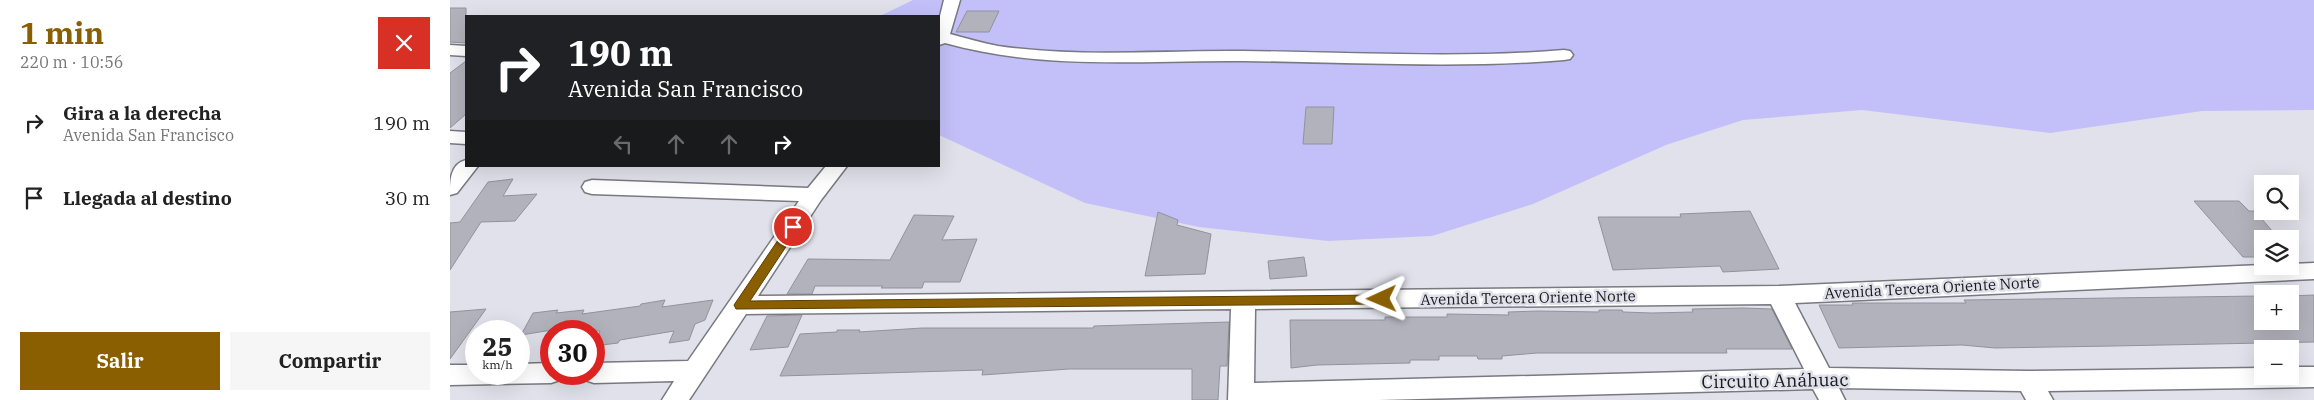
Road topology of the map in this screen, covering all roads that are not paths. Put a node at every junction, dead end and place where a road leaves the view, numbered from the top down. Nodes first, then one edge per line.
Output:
1 (952, 0) edge
2 (940, 38) edge
3 (450, 50) edge
4 (465, 51) edge
5 (1564, 55) dead end
6 (450, 137) edge
7 (465, 138) edge
8 (467, 167) edge
9 (836, 167) edge
10 (592, 187) dead end
11 (450, 188) edge
12 (814, 195) junction
13 (2314, 271) edge
14 (1779, 295) junction
15 (1243, 300) junction
16 (740, 305) junction
17 (695, 371) junction
18 (540, 373) edge
19 (605, 373) edge
20 (450, 375) edge
21 (2314, 377) edge
22 (1827, 389) edge
23 (2034, 390) edge
24 (1768, 391) edge
25 (1566, 392) edge
26 (1241, 397) edge
27 (674, 400) edge

1 - 2 street
2 - 5 street
3 - 4 street
6 - 7 street
8 - 11 street
9 - 12 street
10 - 12 street
12 - 16 street
13 - 14 street, Avenida Tercera Oriente Norte
14 - 15 street, Avenida Tercera Oriente Norte
14 - 22 street
15 - 16 street, Avenida Tercera Oriente Norte
15 - 26 street
16 - 17 street
17 - 19 street
17 - 27 street
18 - 20 street
21 - 23 street, Circuito Anáhuac
22 - 23 street, Circuito Anáhuac
22 - 24 street, Circuito Anáhuac
24 - 25 street, Circuito Anáhuac
25 - 26 street, Circuito Anáhuac

